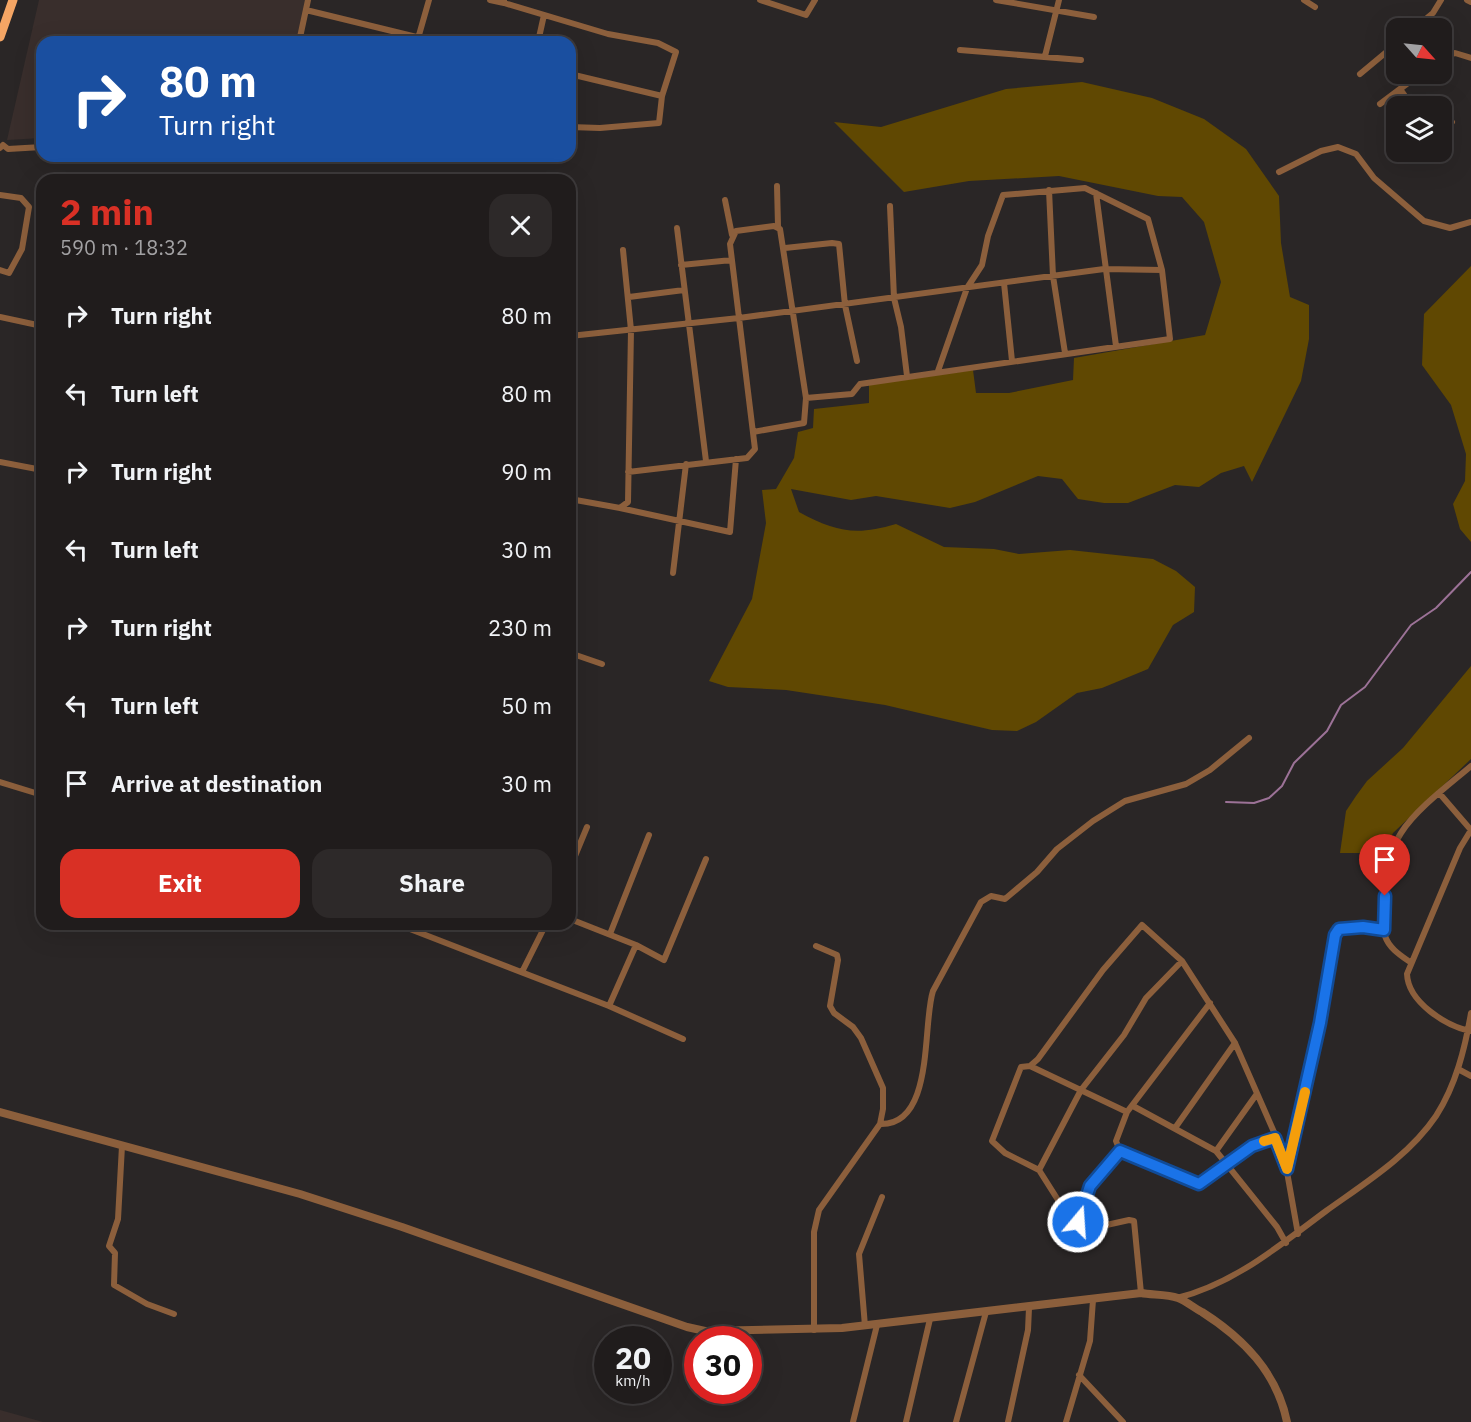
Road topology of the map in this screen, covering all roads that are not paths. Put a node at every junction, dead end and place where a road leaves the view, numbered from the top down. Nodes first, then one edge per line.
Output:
1 (13, 0) edge
2 (308, 0) edge
3 (429, 0) edge
4 (490, 0) edge
5 (760, 0) edge
6 (816, 0) edge
7 (996, 0) edge
8 (1059, 0) edge
9 (1304, 0) edge
10 (1441, 0) edge
11 (1467, 0) edge
12 (504, 1) edge
13 (1471, 3) edge
14 (1315, 8) dead end
15 (306, 10) junction
16 (1056, 10) junction
17 (544, 15) junction
18 (1094, 17) dead end
19 (1427, 18) edge
20 (300, 36) edge
21 (403, 36) edge
22 (419, 36) edge
23 (539, 36) edge
24 (0, 37) edge
25 (960, 50) dead end
26 (1386, 52) edge
27 (1452, 54) edge
28 (1045, 56) junction
29 (1471, 58) edge
30 (1082, 60) dead end
31 (1360, 74) dead end
32 (576, 75) edge
33 (1407, 84) edge
34 (1400, 89) junction
35 (662, 96) junction
36 (1405, 96) edge
37 (1380, 104) dead end
38 (576, 127) edge
39 (36, 147) edge
40 (0, 148) edge
41 (1280, 172) dead end
42 (777, 186) dead end
43 (1049, 190) junction
44 (1095, 193) junction
45 (0, 195) edge
46 (725, 200) dead end
47 (890, 206) dead end
48 (1471, 222) edge
49 (778, 226) junction
50 (677, 228) dead end
51 (733, 236) junction
52 (785, 248) junction
53 (623, 250) dead end
54 (732, 260) junction
55 (681, 265) junction
56 (1104, 269) junction
57 (0, 270) edge
58 (1162, 270) junction
59 (1053, 276) junction
60 (1004, 283) junction
61 (967, 288) junction
62 (684, 290) junction
63 (629, 297) junction
64 (894, 298) junction
65 (845, 305) junction
66 (792, 311) junction
67 (0, 317) edge
68 (740, 318) junction
69 (688, 322) junction
70 (36, 325) edge
71 (631, 330) junction
72 (576, 335) edge
73 (1116, 346) junction
74 (1065, 353) junction
75 (1012, 360) junction
76 (857, 361) dead end
77 (938, 371) junction
78 (907, 376) junction
79 (806, 398) junction
80 (753, 432) junction
81 (736, 459) junction
82 (706, 461) junction
83 (0, 462) edge
84 (686, 464) junction
85 (36, 469) edge
86 (628, 472) junction
87 (576, 500) edge
88 (620, 508) junction
89 (679, 521) junction
90 (673, 573) dead end
91 (576, 655) edge
92 (602, 664) dead end
93 (1249, 738) dead end
94 (1471, 766) edge
95 (0, 782) edge
96 (36, 793) edge
97 (1440, 794) junction
98 (587, 827) dead end
99 (1471, 830) edge
100 (649, 835) dead end
101 (576, 854) edge
102 (706, 859) dead end
103 (576, 921) edge
104 (411, 930) edge
105 (543, 930) edge
106 (1384, 930) junction
107 (416, 932) joint
108 (610, 934) junction
109 (636, 945) junction
110 (816, 946) dead end
111 (1182, 961) junction
112 (1410, 962) junction
113 (522, 972) junction
114 (1210, 1002) junction
115 (609, 1006) junction
116 (1471, 1013) edge
117 (1470, 1031) edge
118 (683, 1039) dead end
119 (1235, 1043) junction
120 (1030, 1066) junction
121 (1458, 1069) junction
122 (1471, 1076) edge
123 (1081, 1090) junction
124 (1256, 1095) junction
125 (1133, 1106) junction
126 (0, 1112) edge
127 (1127, 1112) junction
128 (880, 1124) junction
129 (1175, 1128) junction
130 (1275, 1138) junction
131 (122, 1146) junction
132 (1120, 1151) junction
133 (1216, 1151) junction
134 (1227, 1163) junction
135 (1287, 1169) junction
136 (1039, 1170) junction
137 (882, 1197) dead end
138 (1078, 1215) junction
139 (1298, 1234) junction
140 (1286, 1243) junction
141 (1141, 1293) junction
142 (1177, 1298) junction
143 (1093, 1300) junction
144 (1029, 1308) junction
145 (986, 1312) junction
146 (174, 1314) dead end
147 (930, 1319) junction
148 (877, 1324) junction
149 (865, 1326) junction
150 (814, 1330) junction
151 (1079, 1375) junction
152 (854, 1422) edge
153 (906, 1422) edge
154 (956, 1422) edge
155 (1008, 1422) edge
156 (1066, 1422) edge
157 (1123, 1422) edge
158 (1287, 1422) edge

1 - 24 highway
2 - 15 street
3 - 22 street
4 - 12 street
5 - 6 street
7 - 16 street
8 - 16 street
9 - 14 street
10 - 19 street
11 - 13 street
12 - 17 street
15 - 20 street
15 - 21 street
16 - 18 street
16 - 28 street
17 - 23 street
17 - 35 street
25 - 28 street
26 - 31 street
27 - 29 street
28 - 30 street
32 - 35 street
33 - 34 street
34 - 36 street
34 - 37 street
35 - 38 street
39 - 40 street
41 - 48 street
42 - 49 street
43 - 44 street
43 - 59 street
43 - 61 street
44 - 56 street
44 - 58 street
45 - 57 street
46 - 51 street
47 - 64 street
49 - 51 street
49 - 52 street
50 - 55 street
51 - 54 street
52 - 65 street
52 - 66 street
53 - 63 street
54 - 55 street
54 - 68 street
55 - 62 street
56 - 58 street
56 - 59 street
56 - 73 street
58 - 73 street
59 - 60 street
59 - 74 street
60 - 61 street
60 - 75 street
61 - 64 street
61 - 77 street
62 - 63 street
62 - 69 street
63 - 71 street
64 - 65 street
64 - 78 street
65 - 66 street
65 - 76 street
66 - 68 street
66 - 79 street
67 - 70 street
68 - 69 street
68 - 80 street
69 - 71 street
69 - 82 street
71 - 72 street
71 - 86 street
73 - 74 street
74 - 75 street
75 - 77 street
77 - 78 street
78 - 79 street
79 - 80 street
80 - 81 street
81 - 82 street
81 - 89 street
82 - 84 street
83 - 85 street
84 - 86 street
84 - 89 street
86 - 88 street
87 - 88 street
88 - 89 street
89 - 90 street
91 - 92 street
93 - 128 street
94 - 97 street
95 - 96 street
97 - 99 street
97 - 106 street
98 - 101 street
99 - 112 street
100 - 108 street
102 - 109 street
103 - 108 street
104 - 107 street
105 - 113 street
106 - 112 street
106 - 135 street
107 - 113 street
108 - 109 street
109 - 115 street
110 - 128 street
111 - 114 street
111 - 120 street
111 - 123 street
112 - 117 street
113 - 115 street
114 - 119 street
114 - 125 street
115 - 118 street
116 - 117 street
117 - 121 street
119 - 124 street
119 - 129 street
120 - 123 street
120 - 136 street
121 - 122 street
121 - 139 street
123 - 127 street
123 - 136 street
124 - 130 street
124 - 133 street
125 - 127 street
125 - 129 street
126 - 131 street
127 - 132 street
128 - 150 street
129 - 133 street
130 - 134 street
130 - 135 street
131 - 146 street
131 - 150 street
132 - 134 street
132 - 138 street
133 - 134 street
134 - 140 street
135 - 139 street
136 - 138 street
137 - 149 street
138 - 141 street
139 - 140 street
140 - 142 street
141 - 142 street
141 - 143 street
142 - 158 street
143 - 144 street
143 - 151 street
144 - 145 street
144 - 155 street
145 - 147 street
145 - 154 street
147 - 148 street
147 - 153 street
148 - 149 street
148 - 152 street
149 - 150 street
151 - 156 street
151 - 157 street

